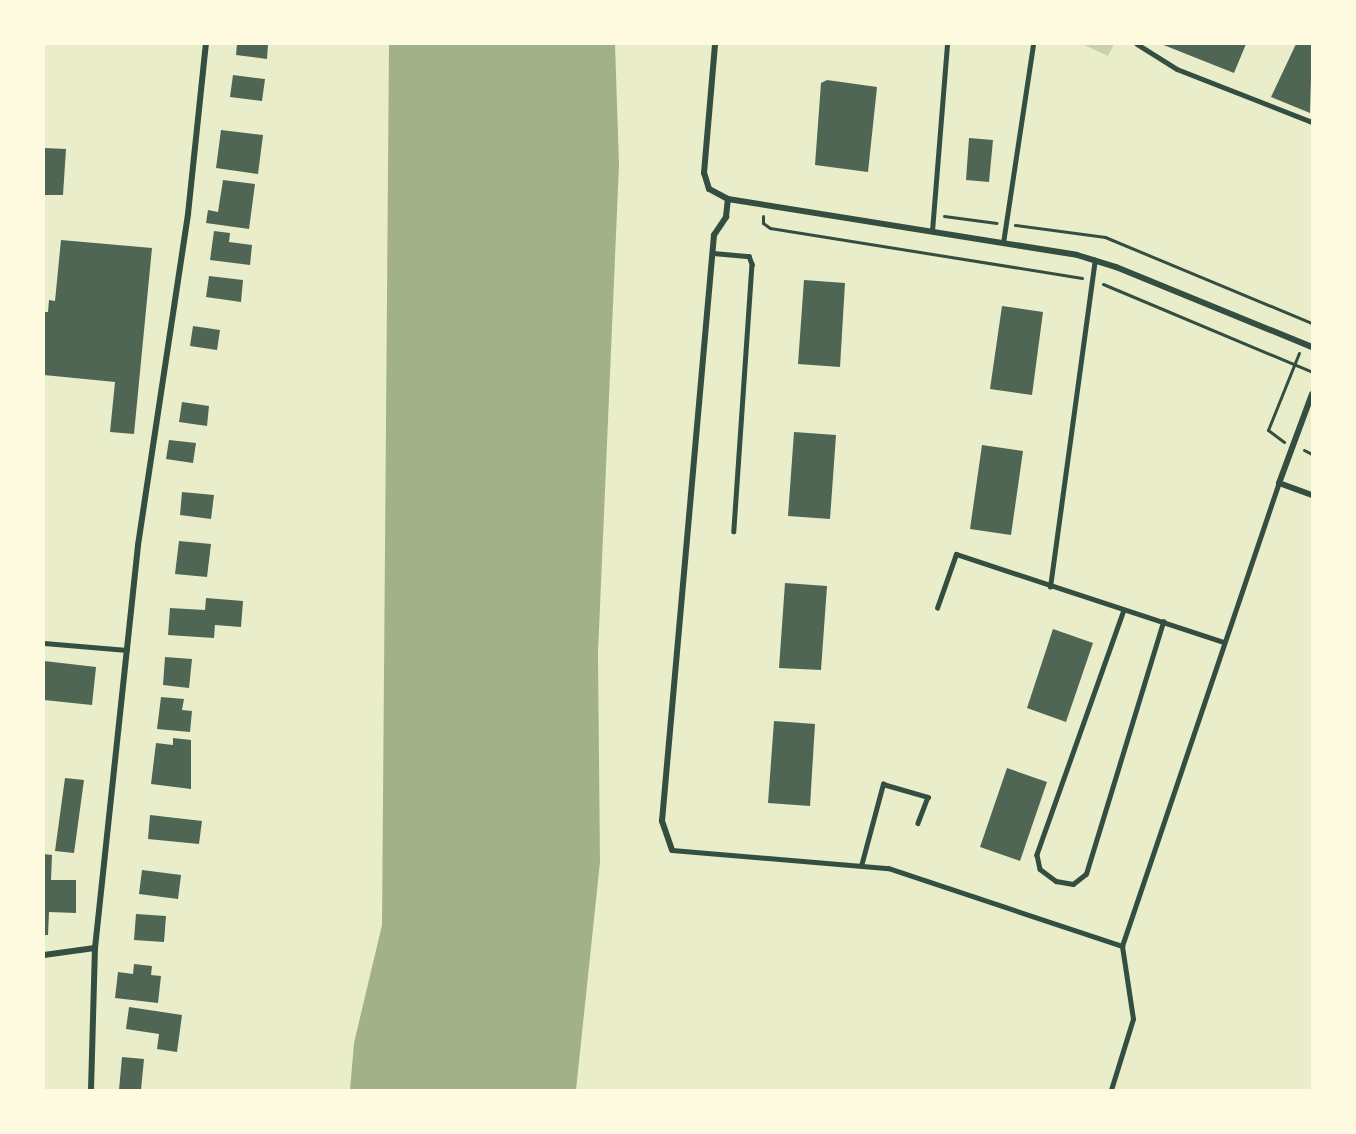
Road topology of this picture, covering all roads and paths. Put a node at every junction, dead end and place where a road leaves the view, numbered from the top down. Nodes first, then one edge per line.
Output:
1 (206, 44) edge
2 (715, 44) edge
3 (946, 44) edge
4 (1033, 44) edge
5 (1137, 44) edge
6 (1312, 122) edge
7 (728, 199) junction
8 (765, 205) junction
9 (933, 215) junction
10 (1006, 224) junction
11 (932, 231) junction
12 (1003, 243) junction
13 (713, 253) junction
14 (1095, 260) junction
15 (1092, 280) junction
16 (1312, 322) edge
17 (1303, 343) junction
18 (1312, 347) edge
19 (1294, 364) junction
20 (1312, 372) edge
21 (1312, 394) edge
22 (1291, 445) junction
23 (1312, 454) edge
24 (1279, 483) junction
25 (1312, 495) edge
26 (734, 531) dead end
27 (1050, 587) junction
28 (937, 608) dead end
29 (1124, 610) junction
30 (1163, 622) junction
31 (1223, 642) junction
32 (44, 643) edge
33 (127, 650) junction
34 (918, 823) dead end
35 (672, 850) joint
36 (861, 866) junction
37 (1122, 946) junction
38 (95, 948) junction
39 (44, 955) edge
40 (91, 1090) edge
41 (1111, 1090) edge

1 - 33 street
2 - 7 street
3 - 9 lane
4 - 10 lane
5 - 6 lane
7 - 8 street
7 - 13 street
8 - 11 street
8 - 15 path
9 - 10 path
9 - 11 lane
10 - 12 lane
10 - 16 path
11 - 12 street
12 - 14 street
13 - 26 lane
13 - 35 street
14 - 15 lane
14 - 17 street
15 - 19 path
15 - 27 lane
16 - 17 path
17 - 18 street
17 - 19 path
19 - 20 path
19 - 22 path
21 - 22 street
22 - 23 path
22 - 24 street
24 - 25 street
24 - 31 lane
27 - 28 lane
27 - 29 lane
29 - 30 lane
29 - 30 lane
30 - 31 lane
31 - 37 lane
32 - 33 lane
33 - 38 street
34 - 36 lane
35 - 36 lane
36 - 37 lane
37 - 41 lane
38 - 39 street
38 - 40 street

